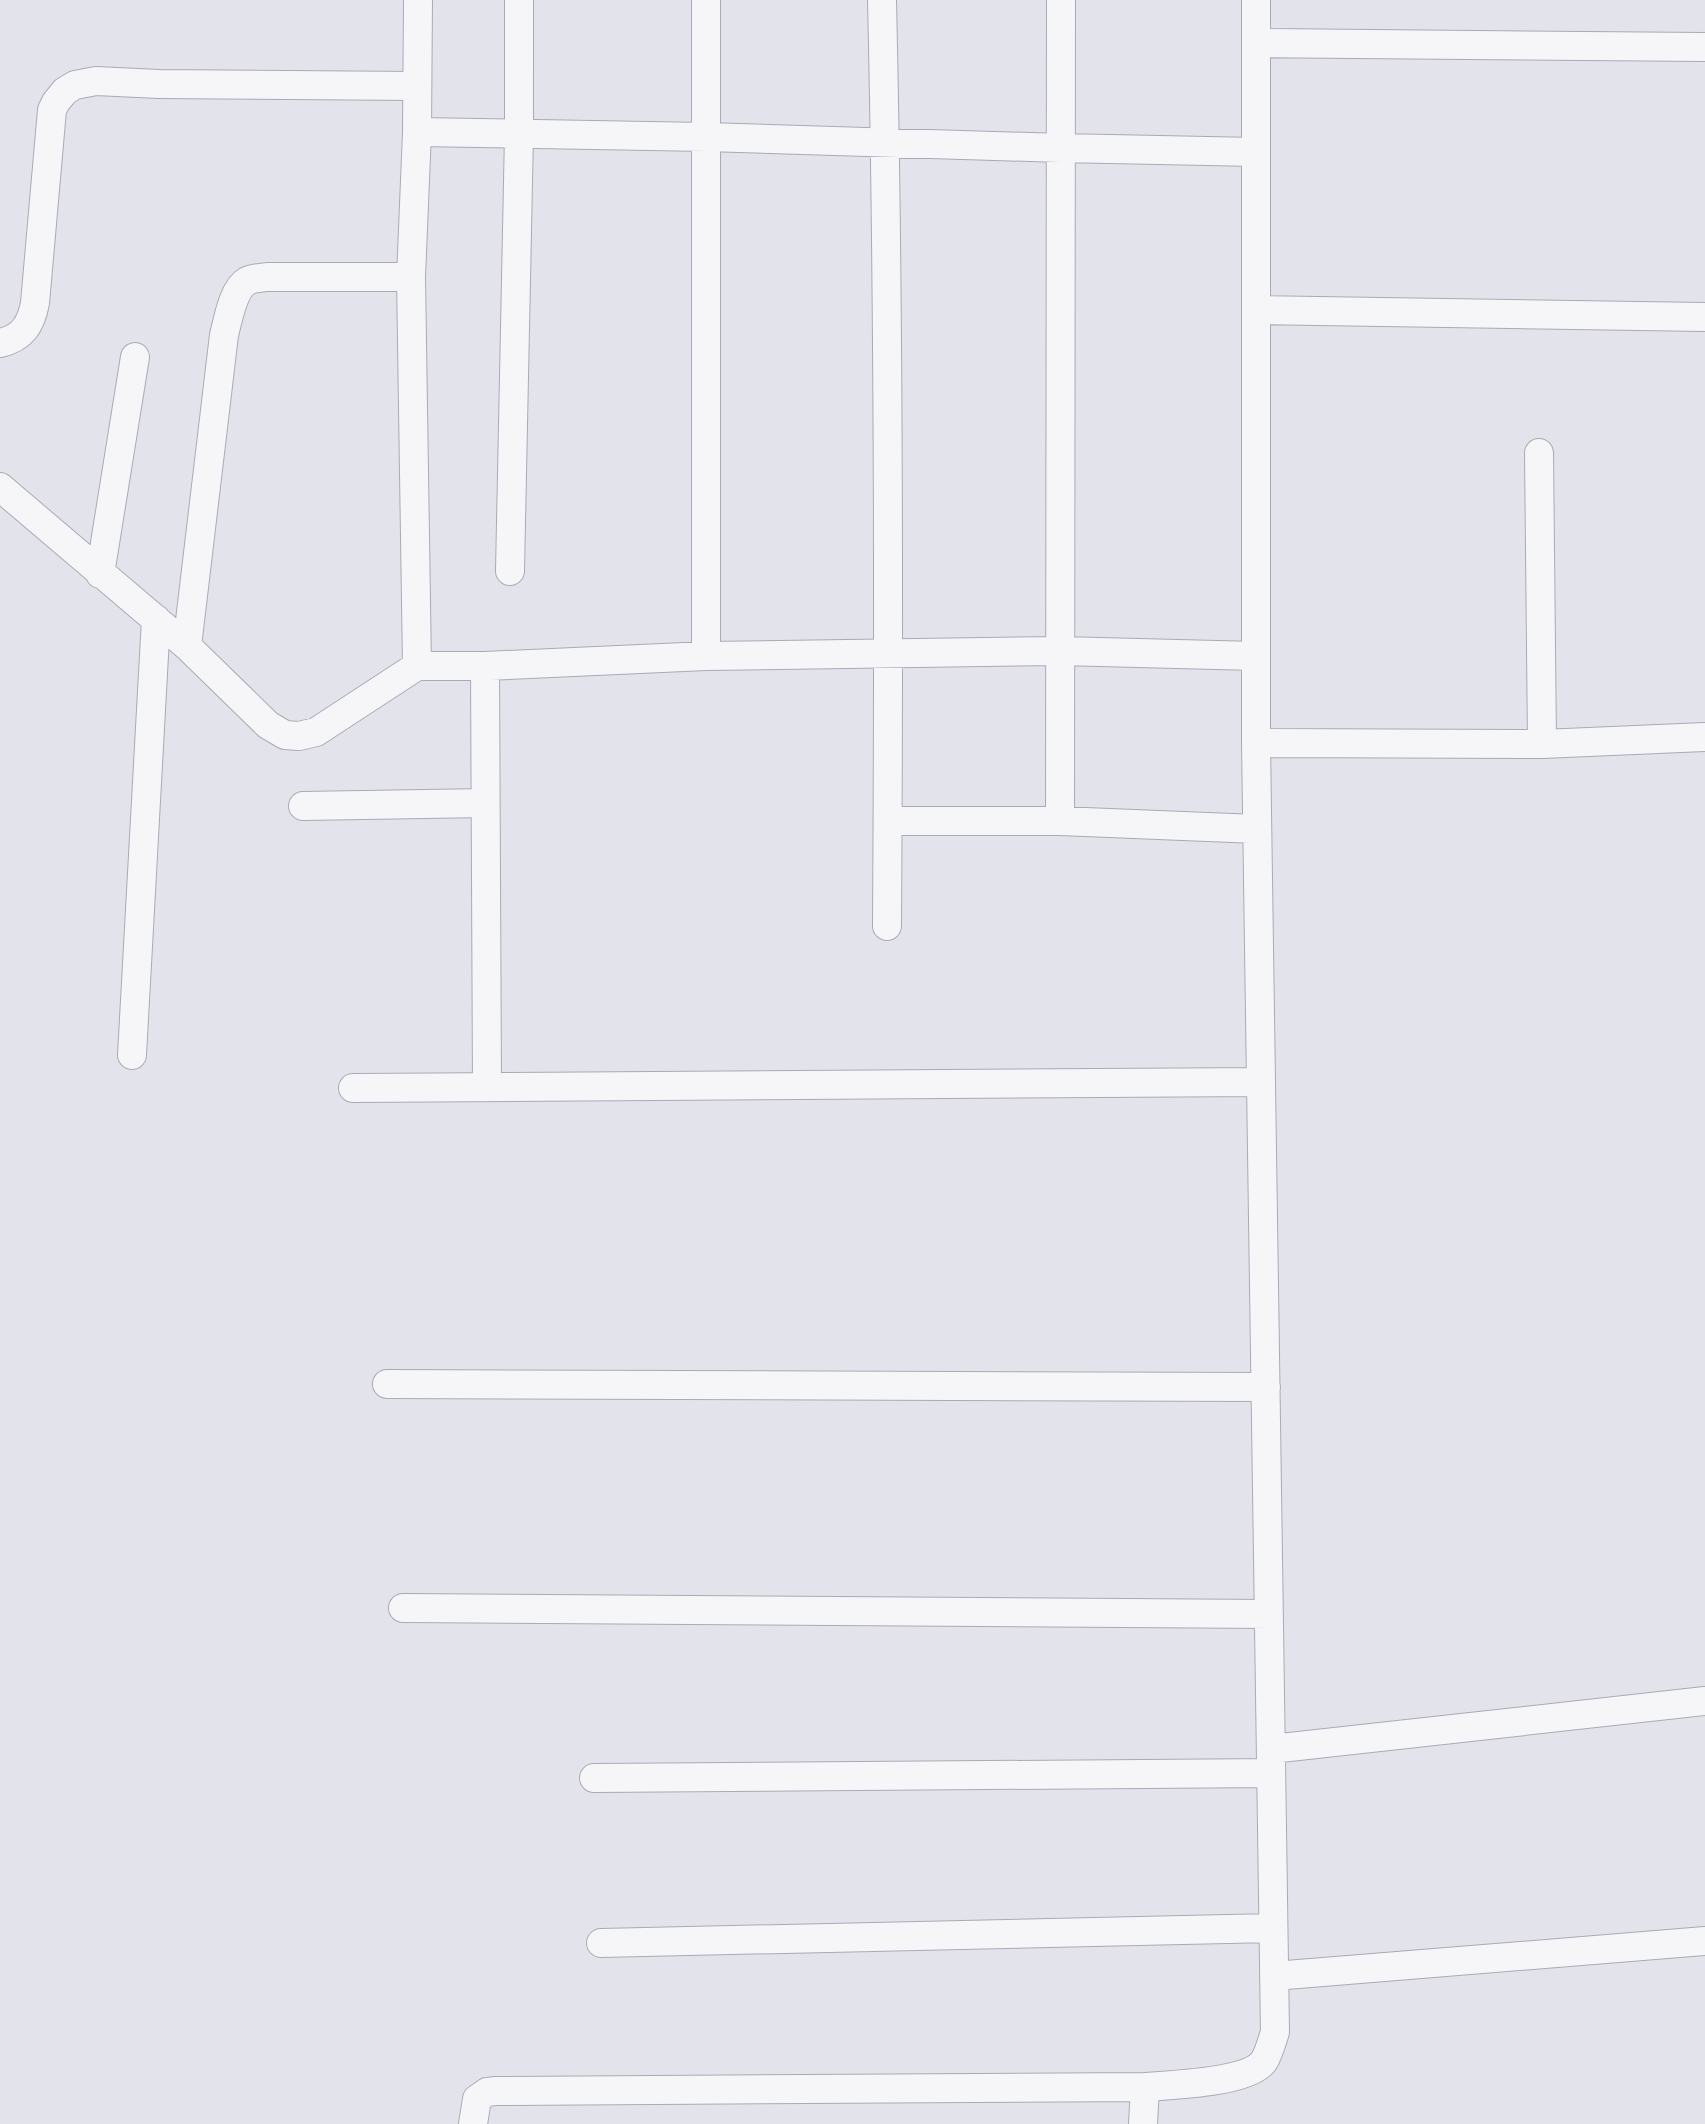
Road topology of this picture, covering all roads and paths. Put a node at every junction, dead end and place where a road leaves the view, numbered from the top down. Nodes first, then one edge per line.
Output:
1 (418, 0) edge
2 (519, 0) edge
3 (706, 0) edge
4 (882, 0) edge
5 (1061, 0) edge
6 (1256, 0) edge
7 (1256, 43) junction
8 (1705, 47) edge
9 (418, 86) junction
10 (417, 132) junction
11 (520, 134) junction
12 (706, 137) junction
13 (886, 143) junction
14 (1061, 148) junction
15 (1256, 152) junction
16 (411, 277) junction
17 (1256, 310) junction
18 (1705, 317) edge
19 (0, 342) edge
20 (135, 357) dead end
21 (1539, 453) dead end
22 (0, 487) edge
23 (510, 572) dead end
24 (100, 574) junction
25 (156, 619) junction
26 (187, 646) junction
27 (1060, 651) junction
28 (889, 653) junction
29 (706, 656) junction
30 (1256, 656) junction
31 (418, 666) junction
32 (486, 666) junction
33 (1705, 737) edge
34 (1256, 743) junction
35 (1542, 744) junction
36 (486, 803) junction
37 (303, 806) dead end
38 (888, 821) junction
39 (1060, 821) junction
40 (1257, 829) junction
41 (887, 926) dead end
42 (132, 1055) dead end
43 (1261, 1082) junction
44 (487, 1087) junction
45 (353, 1088) dead end
46 (386, 1384) dead end
47 (1266, 1387) junction
48 (403, 1608) dead end
49 (1268, 1614) junction
50 (1705, 1701) edge
51 (1271, 1761) junction
52 (594, 1778) dead end
53 (1273, 1928) junction
54 (1705, 1941) edge
55 (601, 1943) dead end
56 (1274, 1976) junction
57 (1145, 2087) junction
58 (473, 2124) edge
59 (1143, 2124) edge

1 - 9 street
2 - 11 street
3 - 12 street
4 - 13 street
5 - 14 street
6 - 7 street
7 - 8 street
7 - 15 street
9 - 10 street
9 - 19 street
10 - 11 street
10 - 16 street
11 - 12 street
11 - 23 street
12 - 13 street
12 - 29 street
13 - 14 street
13 - 28 street
14 - 15 street
14 - 27 street
15 - 17 street
16 - 26 street
16 - 31 street
17 - 18 street
17 - 30 street
20 - 24 street
21 - 35 street
22 - 24 street
24 - 25 street
25 - 26 street
25 - 42 street
26 - 31 street
27 - 28 street
27 - 30 street
27 - 39 street
28 - 29 street
28 - 38 street
29 - 32 street
30 - 34 street
31 - 32 street
32 - 36 street
33 - 35 street
34 - 35 street
34 - 40 street
36 - 37 street
36 - 44 street
38 - 39 street
38 - 41 street
39 - 40 street
40 - 43 street
43 - 44 street
43 - 47 street
44 - 45 street
46 - 47 street
47 - 49 street
48 - 49 street
49 - 51 street
50 - 51 street
51 - 52 street
51 - 53 street
53 - 55 street
53 - 56 street
54 - 56 street
56 - 57 street
57 - 58 street
57 - 59 street

